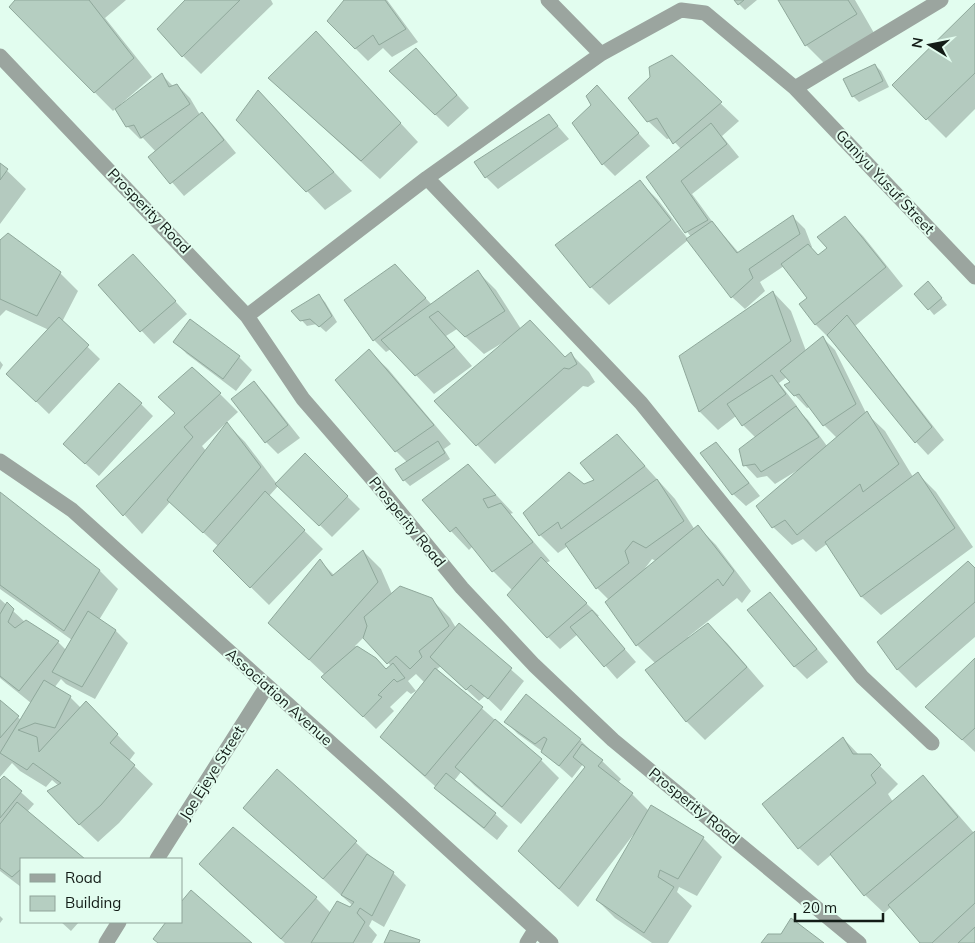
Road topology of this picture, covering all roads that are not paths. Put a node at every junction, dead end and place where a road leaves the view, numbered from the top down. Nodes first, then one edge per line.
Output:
1 (548, 0) edge
2 (941, 0) edge
3 (680, 5) edge
4 (601, 54) junction
5 (0, 56) edge
6 (795, 88) junction
7 (427, 178) junction
8 (975, 278) edge
9 (247, 316) junction
10 (0, 461) edge
11 (267, 686) junction
12 (932, 743) dead end
13 (158, 858) edge
14 (118, 923) edge
15 (535, 930) junction
16 (106, 943) edge
17 (527, 943) edge
18 (551, 943) edge
19 (859, 943) edge

1 - 4 street
2 - 6 street
3 - 4 street
3 - 6 street, Ganiyu Yusuf Street
4 - 7 street
5 - 9 street, Prosperity Road
6 - 8 street, Ganiyu Yusuf Street
7 - 9 street
7 - 12 street
9 - 19 street, Prosperity Road
10 - 11 street, Association Avenue
11 - 13 street, Joe Ejeye Street
11 - 15 street, Association Avenue
14 - 16 street
15 - 17 street
15 - 18 street, Association Avenue

